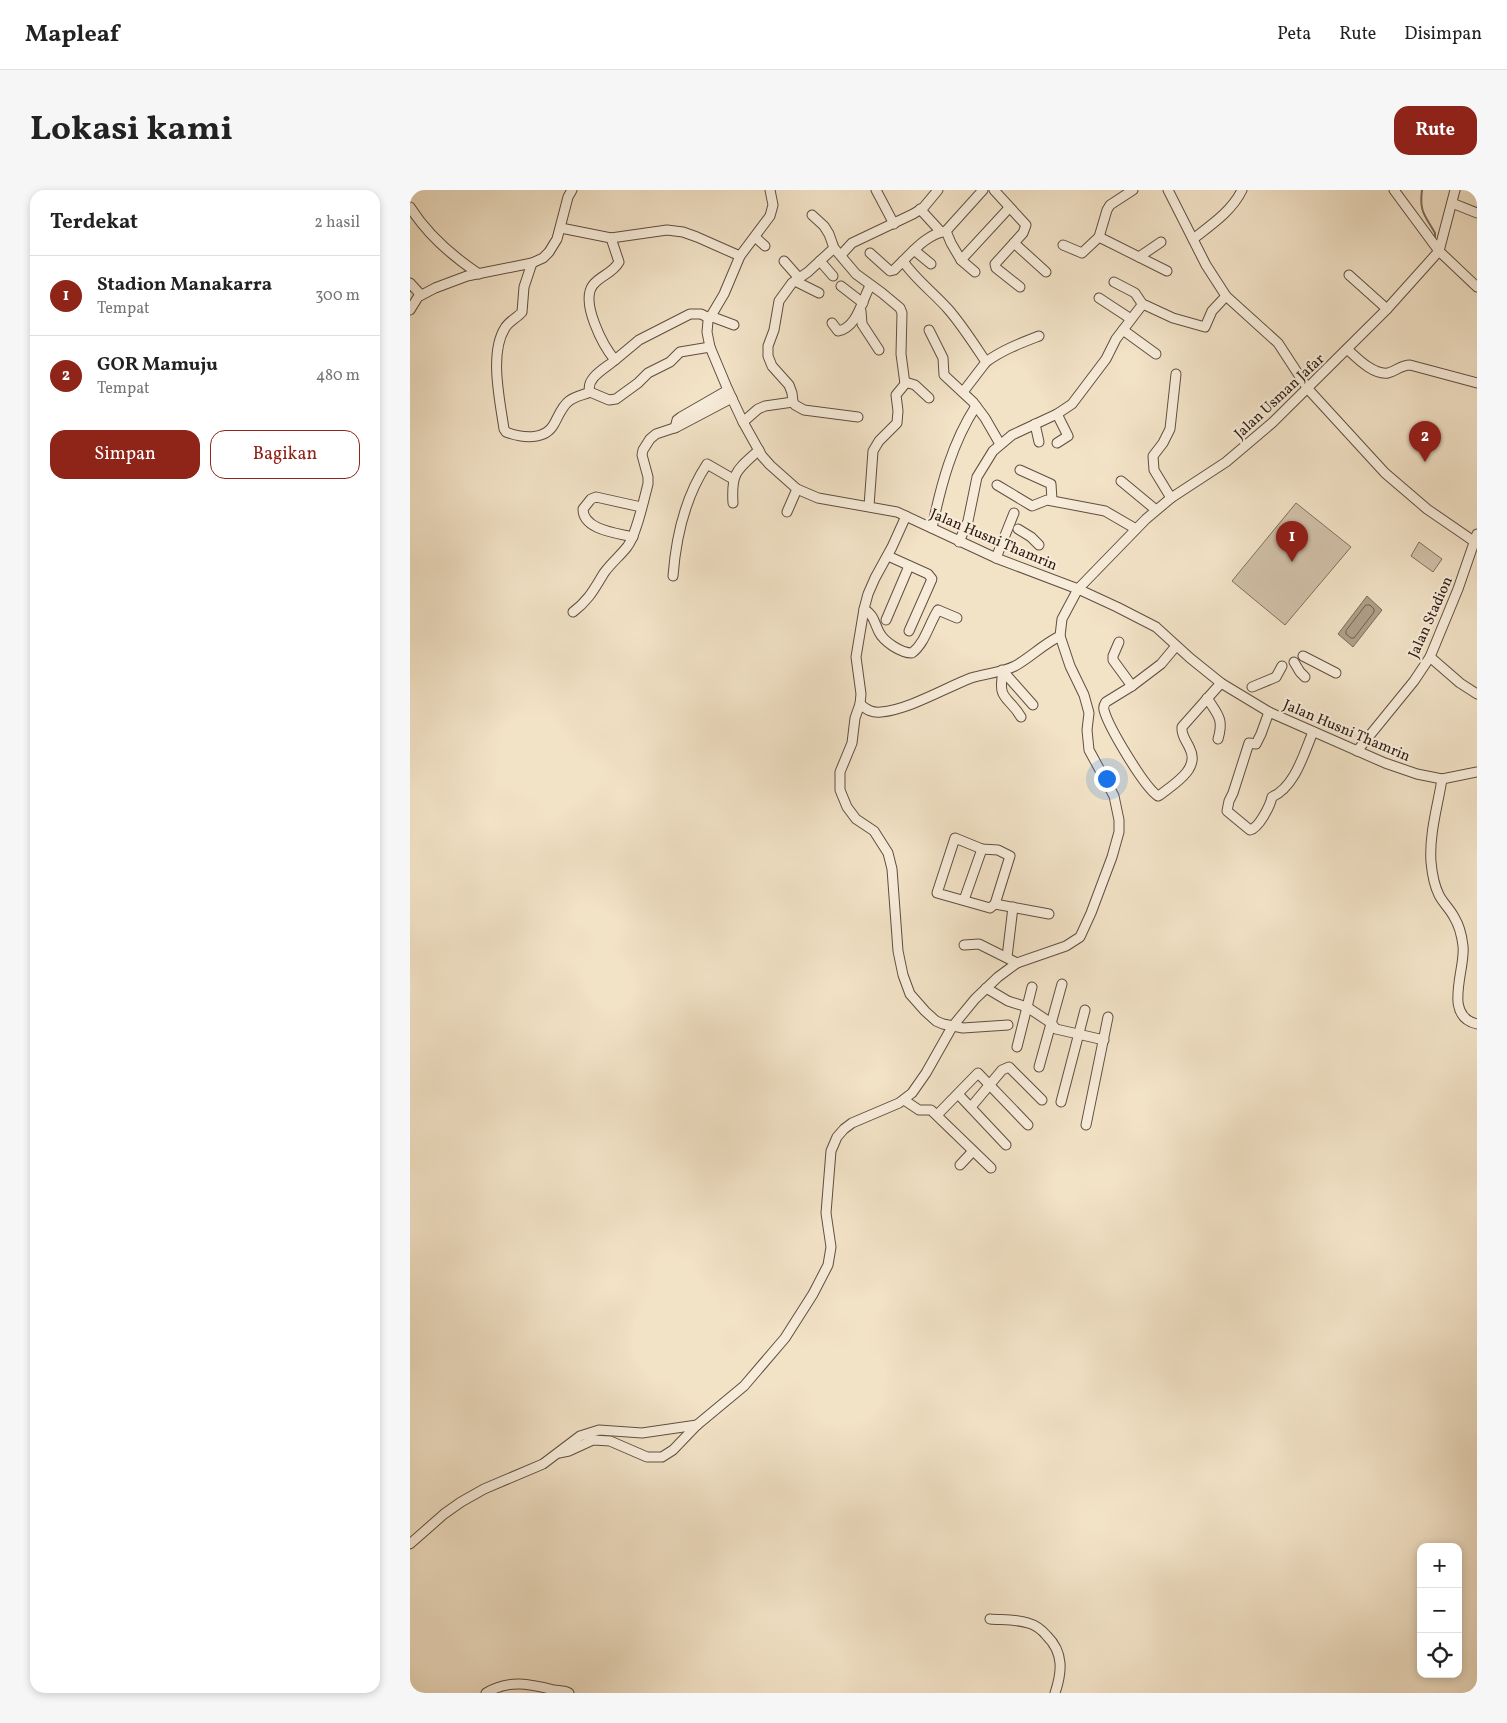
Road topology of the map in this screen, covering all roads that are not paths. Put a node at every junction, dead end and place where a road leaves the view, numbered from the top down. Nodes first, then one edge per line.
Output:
1 (572, 190) edge
2 (770, 190) edge
3 (876, 190) edge
4 (938, 190) edge
5 (983, 190) edge
6 (994, 190) edge
7 (1133, 190) edge
8 (1168, 190) edge
9 (1242, 190) edge
10 (1394, 190) edge
11 (1455, 190) edge
12 (1452, 203) junction
13 (410, 207) edge
14 (1009, 208) junction
15 (920, 209) junction
16 (1477, 213) edge
17 (812, 215) dead end
18 (894, 224) junction
19 (560, 228) junction
20 (944, 232) junction
21 (1099, 237) junction
22 (611, 238) junction
23 (755, 238) junction
24 (1193, 239) junction
25 (1161, 242) dead end
26 (1014, 243) junction
27 (1063, 245) dead end
28 (765, 246) dead end
29 (914, 250) junction
30 (838, 251) junction
31 (1439, 251) junction
32 (870, 253) dead end
33 (740, 256) junction
34 (1139, 257) junction
35 (961, 260) junction
36 (784, 261) dead end
37 (820, 261) junction
38 (902, 261) junction
39 (532, 263) junction
40 (931, 264) dead end
41 (1167, 271) dead end
42 (975, 272) dead end
43 (1046, 272) dead end
44 (479, 274) junction
45 (1349, 275) dead end
46 (833, 276) dead end
47 (797, 280) junction
48 (1114, 282) dead end
49 (410, 283) edge
50 (1476, 283) edge
51 (841, 286) dead end
52 (870, 286) junction
53 (1020, 287) dead end
54 (819, 293) dead end
55 (1226, 296) junction
56 (416, 298) edge
57 (1099, 298) dead end
58 (1143, 305) junction
59 (862, 307) junction
60 (1387, 309) junction
61 (410, 310) edge
62 (710, 317) junction
63 (1131, 319) junction
64 (832, 323) dead end
65 (734, 326) dead end
66 (929, 330) dead end
67 (1123, 330) junction
68 (1039, 336) dead end
69 (710, 347) junction
70 (1347, 349) junction
71 (879, 350) dead end
72 (1156, 354) dead end
73 (614, 360) junction
74 (986, 362) junction
75 (1176, 374) dead end
76 (905, 382) junction
77 (1477, 383) edge
78 (1308, 389) junction
79 (590, 392) junction
80 (962, 392) junction
81 (730, 394) junction
82 (929, 398) dead end
83 (793, 402) junction
84 (976, 406) junction
85 (1056, 414) junction
86 (858, 417) dead end
87 (743, 422) junction
88 (1035, 424) junction
89 (1039, 442) dead end
90 (1057, 443) dead end
91 (1000, 444) junction
92 (759, 450) junction
93 (1020, 470) dead end
94 (733, 478) junction
95 (1121, 481) dead end
96 (997, 485) dead end
97 (797, 489) junction
98 (1171, 498) junction
99 (1052, 500) junction
100 (732, 503) dead end
101 (869, 506) junction
102 (641, 507) junction
103 (1156, 510) junction
104 (787, 512) dead end
105 (1014, 514) dead end
106 (906, 516) junction
107 (932, 528) junction
108 (1136, 529) junction
109 (633, 536) junction
110 (1004, 537) junction
111 (1476, 538) edge
112 (959, 542) junction
113 (1039, 544) dead end
114 (888, 556) junction
115 (996, 558) junction
116 (909, 566) junction
117 (673, 576) dead end
118 (1078, 589) junction
119 (864, 609) junction
120 (573, 612) dead end
121 (957, 618) dead end
122 (886, 620) dead end
123 (909, 631) dead end
124 (1060, 636) junction
125 (1118, 642) dead end
126 (1176, 646) junction
127 (1303, 656) dead end
128 (1430, 656) junction
129 (1294, 662) dead end
130 (1282, 666) dead end
131 (1003, 671) junction
132 (1336, 673) dead end
133 (1305, 677) dead end
134 (1221, 683) junction
135 (1132, 686) junction
136 (1017, 687) junction
137 (1252, 687) dead end
138 (1477, 694) edge
139 (1207, 698) junction
140 (860, 704) junction
141 (1033, 705) dead end
142 (1269, 712) junction
143 (1313, 732) junction
144 (1218, 739) dead end
145 (1357, 751) junction
146 (1477, 772) edge
147 (1442, 779) junction
148 (982, 849) junction
149 (964, 900) junction
150 (995, 904) junction
151 (1013, 907) junction
152 (1050, 914) dead end
153 (964, 945) dead end
154 (1007, 957) junction
155 (1017, 963) junction
156 (1062, 984) dead end
157 (1032, 987) dead end
158 (986, 988) junction
159 (1027, 1007) junction
160 (1085, 1010) dead end
161 (1108, 1017) dead end
162 (1051, 1023) junction
163 (1477, 1024) edge
164 (1008, 1026) dead end
165 (952, 1027) junction
166 (1079, 1034) junction
167 (1104, 1040) junction
168 (1017, 1047) dead end
169 (1039, 1066) dead end
170 (989, 1086) junction
171 (958, 1094) junction
172 (904, 1100) junction
173 (1042, 1100) dead end
174 (1061, 1102) dead end
175 (971, 1107) junction
176 (937, 1115) junction
177 (1028, 1125) dead end
178 (1086, 1125) dead end
179 (1006, 1145) dead end
180 (973, 1151) junction
181 (960, 1164) dead end
182 (991, 1168) dead end
183 (697, 1425) junction
184 (559, 1453) junction
185 (410, 1544) edge
186 (990, 1619) dead end
187 (554, 1692) edge
188 (486, 1693) edge
189 (569, 1693) edge
190 (1055, 1693) edge

1 - 19 street
2 - 23 street
3 - 18 street
4 - 15 street
5 - 20 street
6 - 14 street
7 - 21 street
8 - 24 street
9 - 24 street
10 - 31 street
11 - 12 street, Jalan Usman Jafar
12 - 16 street
12 - 31 street, Jalan Usman Jafar
13 - 44 street
14 - 26 street
14 - 35 street
15 - 18 street
15 - 20 street
17 - 30 street
18 - 30 street
19 - 22 street
19 - 39 street
20 - 29 street
20 - 35 street
21 - 27 street
21 - 34 street
22 - 33 street
22 - 73 street
23 - 28 street
23 - 33 street
24 - 55 street
25 - 34 street
26 - 43 street
26 - 53 street
29 - 38 street
29 - 40 street
30 - 37 street
30 - 52 street
31 - 50 street
31 - 60 street, Jalan Usman Jafar
32 - 38 street
33 - 62 street
34 - 41 street
35 - 42 street
36 - 47 street
37 - 46 street
37 - 47 street
38 - 74 street
39 - 44 street
39 - 79 street
44 - 56 street
45 - 60 street
47 - 54 street
47 - 83 street
48 - 58 street
49 - 56 street
51 - 59 street
52 - 59 street
52 - 76 street
55 - 58 street
55 - 78 street
56 - 61 street
57 - 63 street
58 - 63 street
59 - 64 street
59 - 71 street
60 - 70 street, Jalan Usman Jafar
62 - 65 street
62 - 69 street, Jalan Husni Thamrin
62 - 73 street
63 - 67 street
66 - 80 street
67 - 72 street
67 - 85 street
68 - 74 street
69 - 79 street
69 - 81 street, Jalan Husni Thamrin
70 - 77 street
70 - 78 street, Jalan Usman Jafar
73 - 79 street
74 - 80 street
75 - 98 street
76 - 82 street
76 - 101 street
78 - 98 street, Jalan Usman Jafar
78 - 111 street
80 - 84 street
81 - 87 street, Jalan Husni Thamrin
81 - 102 street
83 - 86 street
83 - 87 street
84 - 91 street
84 - 107 street
85 - 88 street
85 - 90 street
87 - 92 street, Jalan Husni Thamrin
88 - 89 street
88 - 91 street
91 - 112 street
92 - 94 street
92 - 97 street, Jalan Husni Thamrin
93 - 99 street
94 - 100 street
94 - 117 street
95 - 103 street
96 - 99 street
97 - 101 street, Jalan Husni Thamrin
97 - 104 street
98 - 103 street, Jalan Usman Jafar
99 - 108 street
101 - 106 street, Jalan Husni Thamrin
102 - 109 street
102 - 109 street
103 - 108 street, Jalan Usman Jafar
105 - 110 street
106 - 107 street, Jalan Husni Thamrin
106 - 114 street
107 - 112 street, Jalan Husni Thamrin
108 - 118 street, Jalan Usman Jafar
109 - 120 street
110 - 113 street
110 - 115 street
111 - 128 street, Jalan Stadion
112 - 115 street, Jalan Husni Thamrin
114 - 116 street
114 - 119 street
115 - 118 street, Jalan Husni Thamrin
116 - 122 street
116 - 123 street
118 - 124 street, Jalan Usman Jafar
118 - 126 street, Jalan Husni Thamrin
119 - 121 street
119 - 140 street
124 - 131 street
124 - 155 street
125 - 135 street
126 - 134 street, Jalan Husni Thamrin
126 - 135 street
127 - 132 street
128 - 138 street
128 - 145 street, Jalan Stadion
129 - 133 street
130 - 137 street
131 - 136 street
131 - 136 street
131 - 140 street
134 - 139 street
134 - 142 street, Jalan Husni Thamrin
135 - 139 street
136 - 141 street
139 - 144 street
140 - 165 street
142 - 143 street, Jalan Husni Thamrin
142 - 143 street
143 - 145 street, Jalan Husni Thamrin
145 - 147 street, Jalan Husni Thamrin
146 - 147 street, Jalan Husni Thamrin
147 - 163 street
148 - 149 street
148 - 149 street
148 - 150 street
149 - 150 street
150 - 151 street
151 - 152 street
151 - 154 street
153 - 154 street
154 - 155 street
155 - 158 street
156 - 162 street
157 - 159 street
158 - 159 street
158 - 165 street
159 - 162 street
159 - 168 street
160 - 166 street
161 - 167 street
162 - 166 street
162 - 169 street
164 - 165 street
165 - 172 street
166 - 167 street
166 - 174 street
167 - 178 street
170 - 171 street
170 - 173 street
170 - 175 street
170 - 177 street
171 - 175 street
171 - 176 street
172 - 176 street
172 - 183 street
175 - 179 street
176 - 180 street
180 - 181 street
180 - 182 street
183 - 184 street
183 - 184 street
184 - 185 street
186 - 190 street
187 - 188 street
187 - 189 street

